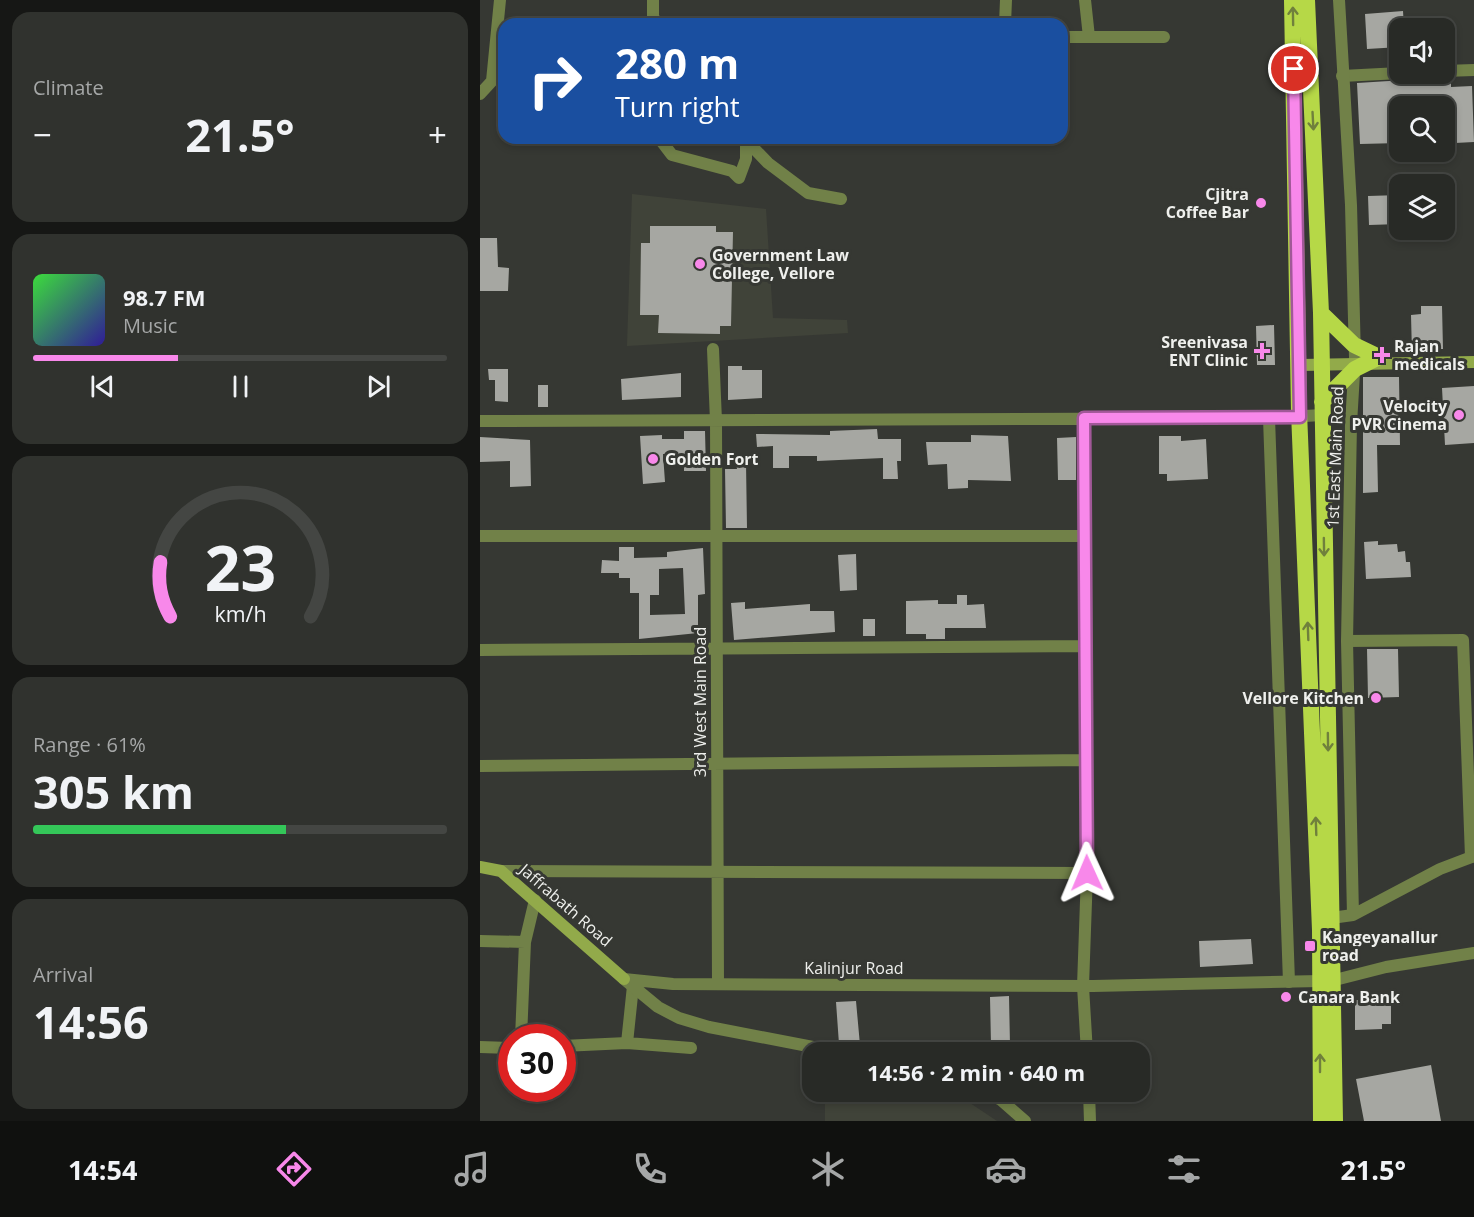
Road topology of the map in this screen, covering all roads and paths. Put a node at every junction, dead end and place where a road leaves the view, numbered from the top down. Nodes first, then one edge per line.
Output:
1 (500, 0) edge
2 (653, 0) edge
3 (1006, 0) edge
4 (1085, 0) edge
5 (1293, 0) edge
6 (1307, 0) edge
7 (1339, 0) edge
8 (498, 18) edge
9 (655, 18) edge
10 (1005, 18) edge
11 (498, 20) edge
12 (1068, 37) edge
13 (1089, 37) junction
14 (1164, 37) dead end
15 (1474, 70) edge
16 (1455, 71) edge
17 (1389, 74) edge
18 (1342, 76) junction
19 (480, 94) edge
20 (664, 144) edge
21 (746, 144) edge
22 (751, 144) edge
23 (841, 198) dead end
24 (1321, 313) junction
25 (713, 349) dead end
26 (1474, 356) edge
27 (1361, 359) junction
28 (1300, 361) junction
29 (1321, 361) junction
30 (1474, 362) edge
31 (1322, 408) junction
32 (1300, 417) junction
33 (1084, 418) junction
34 (1269, 418) junction
35 (480, 421) edge
36 (716, 421) junction
37 (716, 536) junction
38 (1085, 536) junction
39 (480, 537) edge
40 (1468, 639) edge
41 (1347, 641) junction
42 (1086, 646) junction
43 (717, 648) junction
44 (480, 650) edge
45 (1085, 760) junction
46 (717, 763) junction
47 (480, 766) edge
48 (1473, 856) edge
49 (480, 867) edge
50 (501, 871) junction
51 (717, 873) junction
52 (1087, 873) junction
53 (535, 900) junction
54 (1353, 915) junction
55 (1325, 919) junction
56 (480, 941) edge
57 (525, 942) junction
58 (1474, 953) edge
59 (629, 982) junction
60 (1289, 982) junction
61 (1326, 982) junction
62 (718, 984) junction
63 (1083, 986) junction
64 (522, 1024) edge
65 (1086, 1042) edge
66 (627, 1043) junction
67 (576, 1045) edge
68 (802, 1045) edge
69 (480, 1047) edge
70 (498, 1048) edge
71 (691, 1048) dead end
72 (999, 1102) edge
73 (1089, 1102) edge
74 (1025, 1121) edge
75 (1090, 1121) edge
76 (1321, 1121) edge
77 (1335, 1121) edge

1 - 8 street
2 - 9 street
3 - 10 street
4 - 13 street
28 -> 5 highway
6 -> 24 highway
7 - 18 street, 1st East Main Road
11 - 19 street
12 - 13 street
13 - 14 street
15 - 16 street
17 - 18 street
18 - 27 street, 1st East Main Road
20 - 21 street
22 - 23 street
24 - 27 highway
24 - 29 highway
25 - 36 street, 3rd West Main Road
26 - 27 main road
27 - 29 main road
27 - 30 main road
27 - 31 highway
27 - 41 street, 1st East Main Road
28 - 29 main road
28 - 32 highway
29 - 31 highway
31 - 32 street
31 -> 55 highway
32 - 34 street
55 -> 32 highway
33 - 34 street
33 - 36 street
33 - 38 street
34 - 60 street
35 - 36 street
36 - 37 street, 3rd West Main Road
37 - 38 street
37 - 39 street
37 - 43 street, 3rd West Main Road
38 - 42 street
40 - 41 street
40 - 48 street
41 - 54 street, 1st East Main Road
42 - 43 street
42 - 45 street
43 - 44 street
43 - 46 street, 3rd West Main Road
45 - 46 street
45 - 52 street
46 - 47 street
46 - 51 street, 3rd West Main Road
48 - 54 street
49 - 50 main road, Jaffrabath Road
50 - 51 street
50 - 53 main road, Jaffrabath Road
51 - 52 street
51 - 62 street, 3rd West Main Road
52 - 63 street
53 - 57 street
53 - 59 main road, Jaffrabath Road
54 - 55 street
55 - 61 highway
56 - 57 street
57 - 64 street
58 - 61 street, Kalinjur Road
59 - 62 street, Kalinjur Road
59 - 66 street
59 - 68 street
60 - 61 street, Kalinjur Road
60 - 63 street, Kalinjur Road
76 -> 61 highway
61 - 77 highway
62 - 63 street, Kalinjur Road
63 - 65 street
66 - 67 street
66 - 71 street
69 - 70 street
72 - 74 street
73 - 75 street

